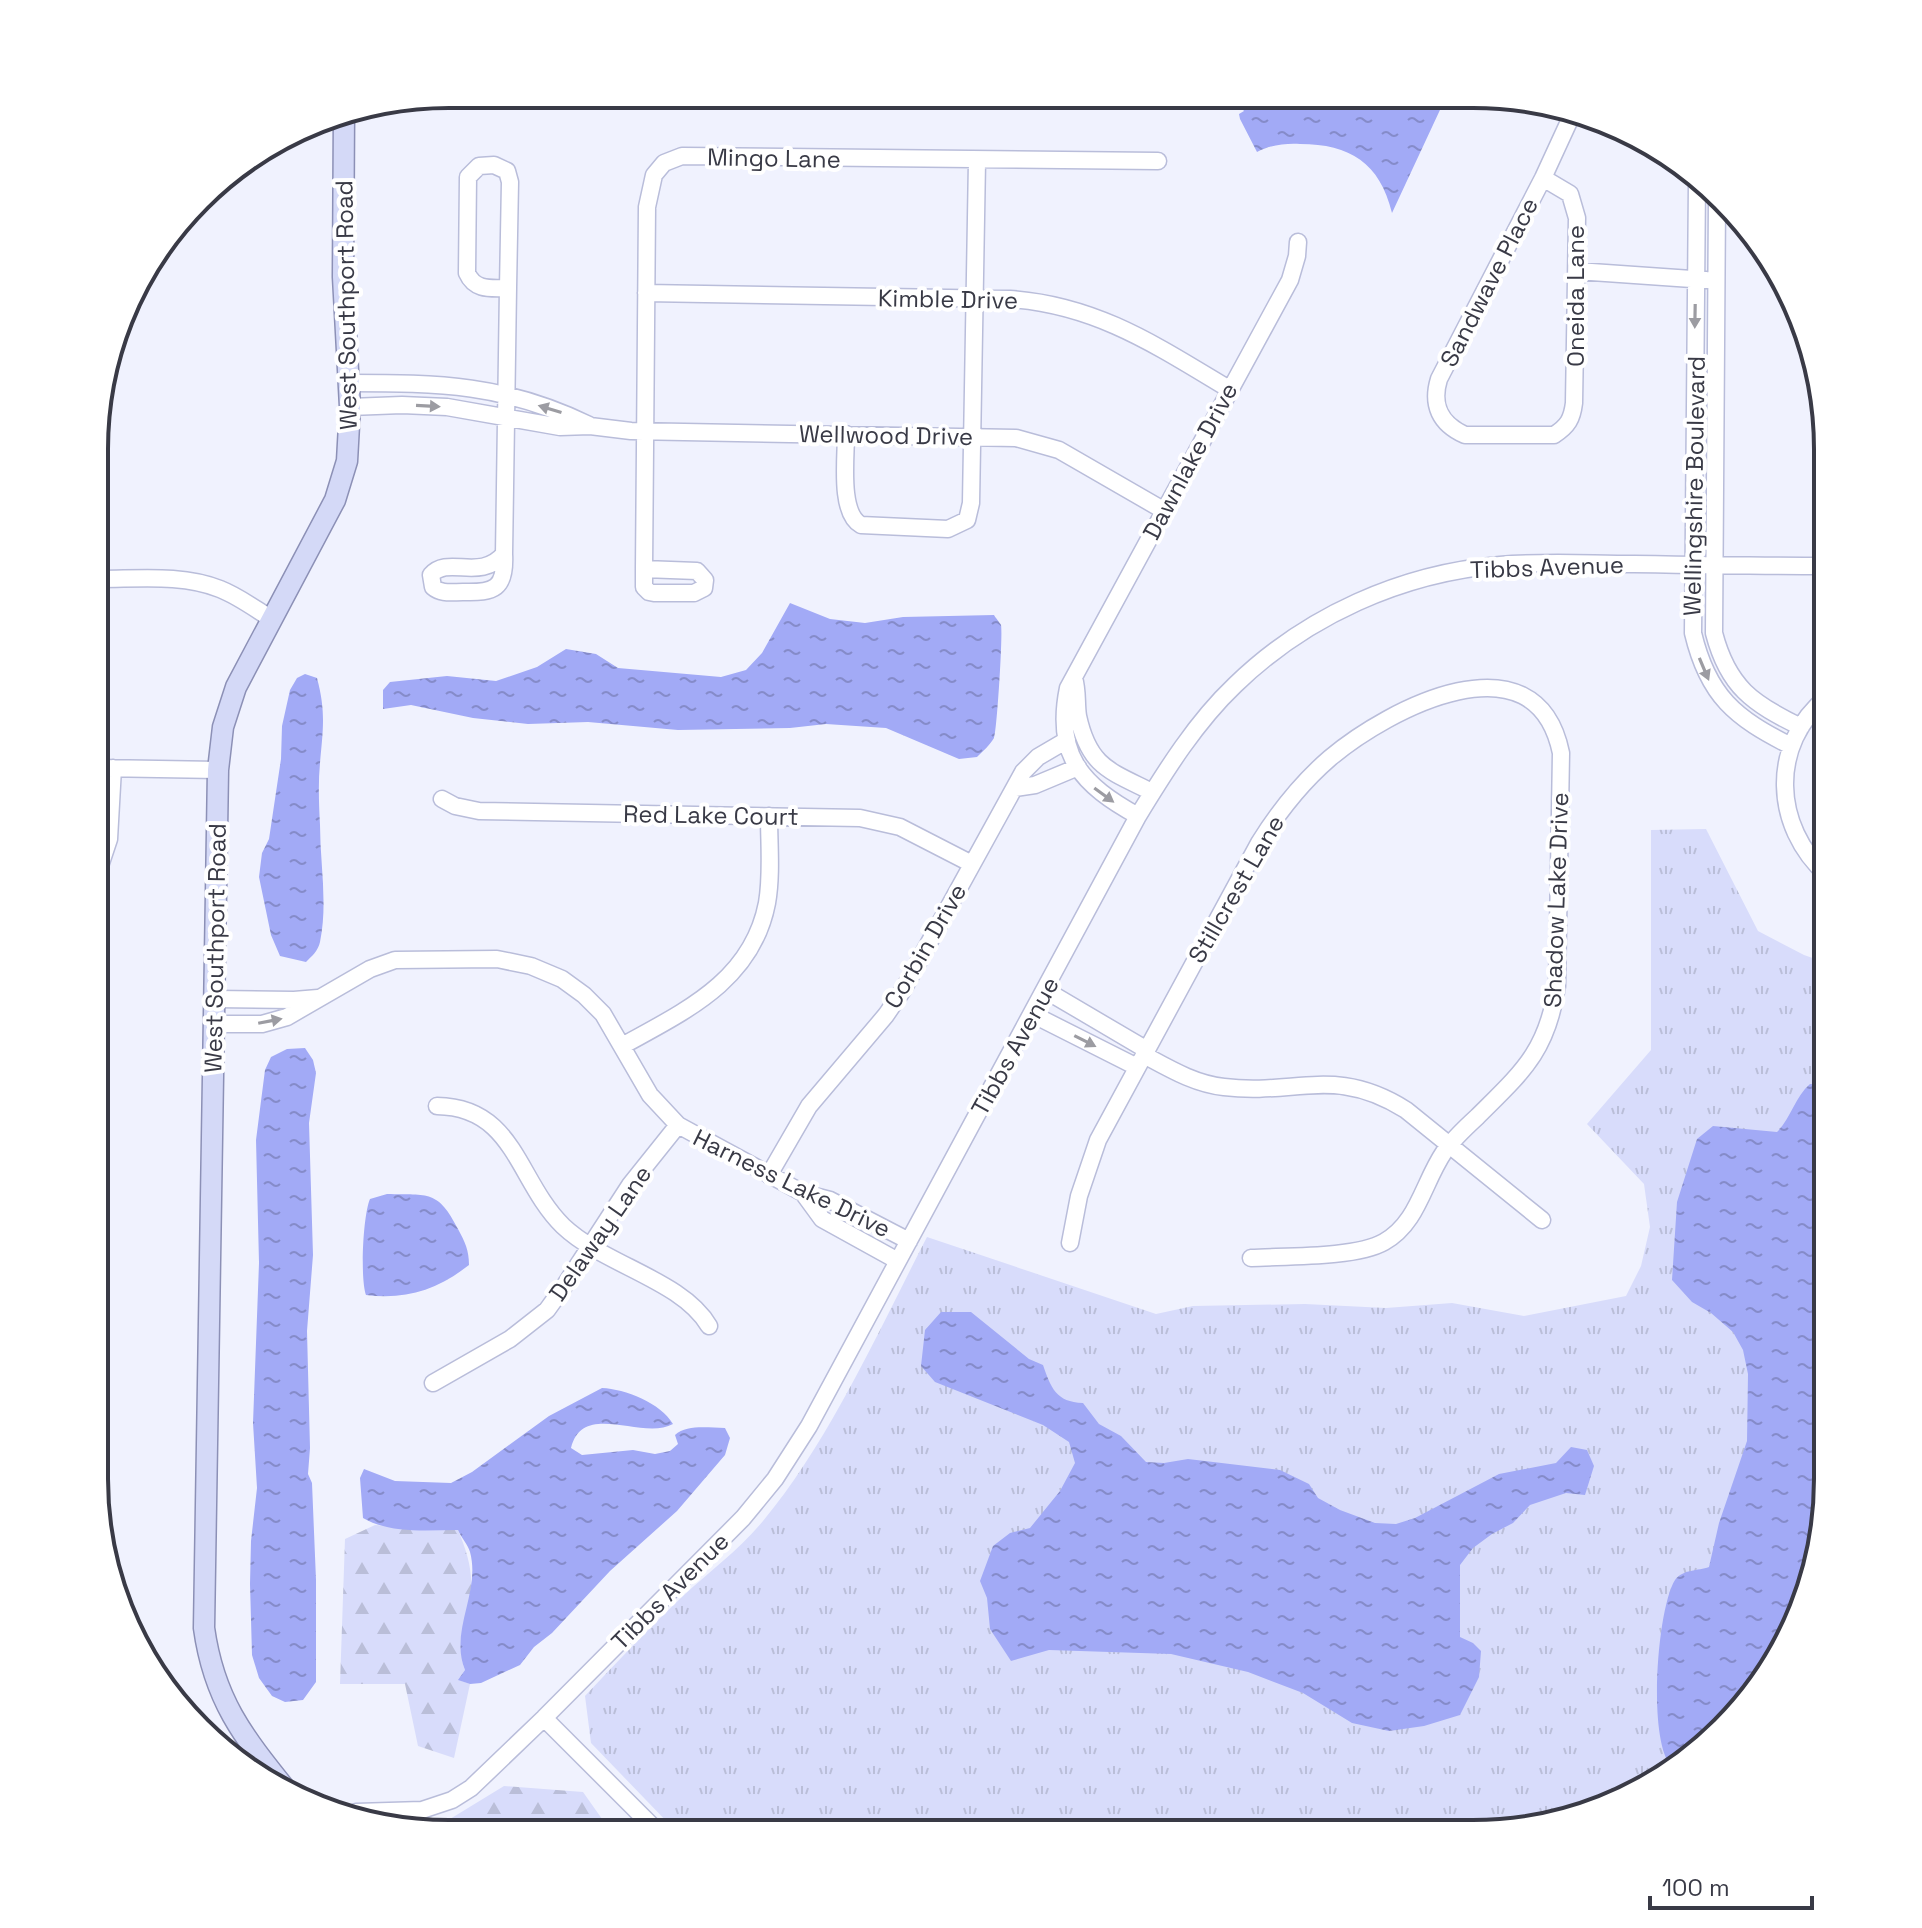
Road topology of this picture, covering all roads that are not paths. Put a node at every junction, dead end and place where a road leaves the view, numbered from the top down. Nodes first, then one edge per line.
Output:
1 (1569, 122) edge
2 (344, 125) edge
3 (977, 161) junction
4 (1158, 161) dead end
5 (1543, 178) junction
6 (1697, 192) edge
7 (1717, 211) edge
8 (1298, 242) dead end
9 (1577, 271) junction
10 (1696, 279) junction
11 (1716, 281) junction
12 (508, 288) junction
13 (646, 293) junction
14 (974, 299) junction
15 (349, 383) junction
16 (1229, 389) junction
17 (507, 395) junction
18 (350, 407) junction
19 (507, 417) junction
20 (590, 426) junction
21 (1566, 428) joint
22 (646, 431) junction
23 (846, 434) junction
24 (972, 436) junction
25 (1163, 510) junction
26 (504, 554) dead end
27 (1692, 565) junction
28 (1713, 565) junction
29 (1814, 566) edge
30 (644, 569) dead end
31 (108, 579) edge
32 (270, 618) junction
33 (1074, 677) junction
34 (1538, 707) joint
35 (1814, 712) edge
36 (1801, 727) junction
37 (1086, 743) junction
38 (1068, 745) junction
39 (1791, 746) junction
40 (1078, 767) junction
41 (108, 768) edge
42 (218, 770) junction
43 (1015, 788) junction
44 (1152, 792) junction
45 (442, 799) dead end
46 (108, 815) edge
47 (769, 816) junction
48 (1138, 816) junction
49 (108, 842) edge
50 (972, 864) junction
51 (1814, 864) edge
52 (1045, 990) junction
53 (319, 998) junction
54 (215, 999) junction
55 (1032, 1014) junction
56 (214, 1024) junction
57 (622, 1046) junction
58 (1143, 1057) junction
59 (437, 1106) dead end
60 (678, 1125) junction
61 (1449, 1145) junction
62 (769, 1175) junction
63 (803, 1193) junction
64 (1542, 1220) dead end
65 (909, 1241) junction
66 (1070, 1243) dead end
67 (590, 1247) junction
68 (1251, 1258) dead end
69 (898, 1261) junction
70 (709, 1326) dead end
71 (433, 1383) dead end
72 (544, 1718) junction
73 (268, 1767) edge
74 (377, 1812) edge
75 (646, 1820) edge

1 - 5 street, Sandwave Place
2 - 15 main road, West Southport Road
3 - 4 street, Mingo Lane
3 - 13 street, Mingo Lane
3 - 14 street
5 - 9 street, Oneida Lane
5 - 21 street, Sandwave Place
6 - 10 street, Wellingshire Boulevard
7 - 11 street, Wellingshire Boulevard
8 - 16 street, Dawnlake Drive
9 - 10 street
9 - 21 street, Oneida Lane
10 - 11 street
10 -> 27 street, Wellingshire Boulevard
11 - 28 street, Wellingshire Boulevard
12 - 12 street
12 - 17 street
13 - 14 street, Kimble Drive
13 - 22 street, Mingo Lane
14 - 16 street, Kimble Drive
14 - 24 street
15 - 17 street, Wellwood Drive
15 - 18 main road, West Southport Road
16 - 25 street, Dawnlake Drive
17 - 19 street
20 -> 17 street, Wellwood Drive
18 -> 19 street, Wellwood Drive
18 - 32 main road, West Southport Road
19 - 20 street, Wellwood Drive
19 - 26 street
20 - 22 street, Wellwood Drive
22 - 23 street, Wellwood Drive
22 - 30 street, Mingo Lane
23 - 24 street, Wellwood Drive
23 - 24 street
24 - 25 street, Wellwood Drive
25 - 33 street, Dawnlake Drive
27 - 28 street, Tibbs Avenue
27 -> 39 street, Wellingshire Boulevard
27 - 44 street, Tibbs Avenue
28 - 29 street, Tibbs Avenue
28 - 36 street, Wellingshire Boulevard
31 - 32 street
32 - 42 main road, West Southport Road
33 - 37 street
33 - 38 street, Dawnlake Drive
34 - 58 street, Stillcrest Lane
34 - 61 street, Shadow Lake Drive
35 - 36 street
36 - 39 street
37 - 38 street
37 - 44 street
38 - 40 street, Dawnlake Drive
38 - 43 street, Corbin Drive
39 - 51 street
40 - 43 street
40 -> 48 street, Dawnlake Drive
41 - 42 street
42 - 54 main road, West Southport Road
43 - 50 street, Corbin Drive
44 - 48 street, Tibbs Avenue
45 - 47 street, Red Lake Court
46 - 49 street
47 - 50 street, Red Lake Court
47 - 57 street
48 - 52 street, Tibbs Avenue
50 - 62 street, Corbin Drive
52 - 55 street, Tibbs Avenue
52 - 58 street
53 - 54 street
56 -> 53 street, Harness Lake Drive
53 - 57 street, Harness Lake Drive
54 - 56 main road, West Southport Road
55 -> 58 street
55 - 65 street, Tibbs Avenue
56 - 73 main road, West Southport Road
57 - 60 street, Harness Lake Drive
58 - 61 street
58 - 66 street, Stillcrest Lane
59 - 67 street
60 - 62 street, Harness Lake Drive
60 - 67 street, Delaway Lane
61 - 64 street
61 - 68 street, Shadow Lake Drive
62 - 63 street, Harness Lake Drive
63 - 65 street, Harness Lake Drive
63 - 69 street
65 - 69 street, Tibbs Avenue
67 - 70 street
67 - 71 street, Delaway Lane
69 - 72 street, Tibbs Avenue
72 - 74 street, Tibbs Avenue
72 - 75 street

